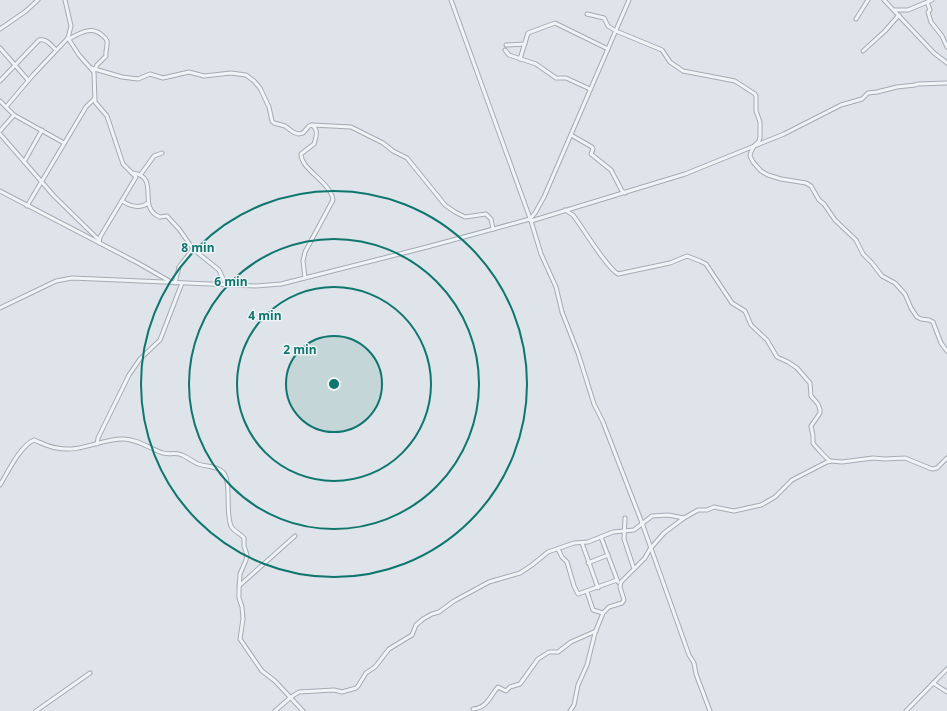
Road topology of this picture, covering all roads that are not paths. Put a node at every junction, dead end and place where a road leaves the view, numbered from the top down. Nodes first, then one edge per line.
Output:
1 (38, 0) edge
2 (65, 0) edge
3 (451, 0) edge
4 (629, 0) edge
5 (868, 0) edge
6 (884, 0) edge
7 (932, 0) edge
8 (927, 2) junction
9 (894, 10) junction
10 (587, 14) dead end
11 (899, 15) junction
12 (856, 19) dead end
13 (0, 29) edge
14 (616, 31) junction
15 (68, 38) junction
16 (525, 44) junction
17 (506, 45) dead end
18 (947, 47) edge
19 (608, 48) junction
20 (0, 49) edge
21 (56, 50) junction
22 (505, 50) dead end
23 (863, 51) dead end
24 (520, 59) junction
25 (947, 63) edge
26 (15, 65) junction
27 (93, 68) junction
28 (28, 80) junction
29 (0, 81) edge
30 (947, 83) edge
31 (590, 89) junction
32 (94, 99) junction
33 (0, 101) edge
34 (6, 107) junction
35 (14, 115) junction
36 (312, 125) junction
37 (42, 130) junction
38 (0, 133) edge
39 (571, 135) junction
40 (64, 143) junction
41 (754, 146) junction
42 (162, 153) dead end
43 (24, 162) junction
44 (132, 173) junction
45 (141, 174) junction
46 (42, 182) junction
47 (0, 191) edge
48 (625, 193) junction
49 (122, 201) junction
50 (148, 203) junction
51 (144, 205) junction
52 (27, 206) junction
53 (150, 208) junction
54 (566, 210) junction
55 (530, 220) junction
56 (493, 229) junction
57 (99, 242) junction
58 (193, 248) junction
59 (305, 278) junction
60 (173, 283) junction
61 (182, 283) junction
62 (226, 285) junction
63 (0, 308) edge
64 (947, 351) edge
65 (97, 444) junction
66 (947, 458) edge
67 (830, 461) junction
68 (0, 485) edge
69 (625, 518) dead end
70 (684, 518) junction
71 (642, 523) junction
72 (624, 530) junction
73 (295, 536) dead end
74 (601, 537) junction
75 (582, 543) junction
76 (558, 549) junction
77 (650, 549) junction
78 (608, 555) junction
79 (588, 563) junction
80 (634, 569) junction
81 (617, 580) junction
82 (239, 586) junction
83 (620, 587) junction
84 (598, 588) junction
85 (587, 592) junction
86 (603, 613) junction
87 (596, 631) junction
88 (947, 669) edge
89 (90, 673) dead end
90 (933, 683) junction
91 (947, 692) edge
92 (291, 697) junction
93 (473, 709) dead end
94 (36, 711) edge
95 (275, 711) edge
96 (303, 711) edge
97 (570, 711) edge
98 (710, 711) edge
99 (906, 711) edge

1 - 13 street
2 - 15 street
3 - 55 street
4 - 14 street
5 - 12 street
6 - 9 street
7 - 8 street
8 - 9 street
8 - 18 street
9 - 11 street
10 - 14 street
11 - 23 street
11 - 25 street
14 - 19 street
14 - 41 street
15 - 21 street
15 - 27 street
15 - 27 street
16 - 17 street
16 - 19 street
16 - 24 street
19 - 31 street
20 - 26 street
21 - 26 street
21 - 28 street
22 - 24 street
24 - 31 street
26 - 28 street
26 - 29 street
27 - 32 street
27 - 36 street
28 - 34 street
30 - 41 street
31 - 39 street
32 - 40 street
32 - 44 street
33 - 34 street
34 - 35 street
35 - 37 street
35 - 38 street
36 - 56 street
36 - 59 street
37 - 40 street
37 - 43 street
38 - 43 street
39 - 48 street
39 - 55 street
40 - 46 street
41 - 48 street
41 - 64 street
42 - 45 street
43 - 46 street
44 - 45 street
44 - 49 street
45 - 50 street
46 - 52 street
46 - 57 street
47 - 52 street
48 - 54 street
49 - 51 street
49 - 57 street
50 - 51 street
50 - 53 street
51 - 53 street
52 - 57 street
53 - 58 street
54 - 55 street
54 - 67 street
55 - 56 street
55 - 71 street
56 - 59 street
57 - 60 street
58 - 60 street
58 - 62 street
59 - 62 street
60 - 61 street
60 - 63 street
61 - 62 street
61 - 65 street
65 - 68 street
65 - 82 street
66 - 67 street
67 - 70 street
69 - 72 street
70 - 71 street
70 - 77 street
71 - 72 street
71 - 77 street
72 - 74 street
72 - 80 street
73 - 82 street
74 - 75 street
74 - 78 street
75 - 76 street
75 - 79 street
76 - 85 street
76 - 92 street
77 - 80 street
77 - 98 street
78 - 79 street
78 - 81 street
79 - 84 street
80 - 83 street
81 - 83 street
81 - 84 street
82 - 92 street
83 - 86 street
84 - 85 street
85 - 86 street
86 - 87 street
87 - 93 street
87 - 97 street
88 - 90 street
89 - 94 street
90 - 91 street
90 - 99 street
92 - 95 street
92 - 96 street

